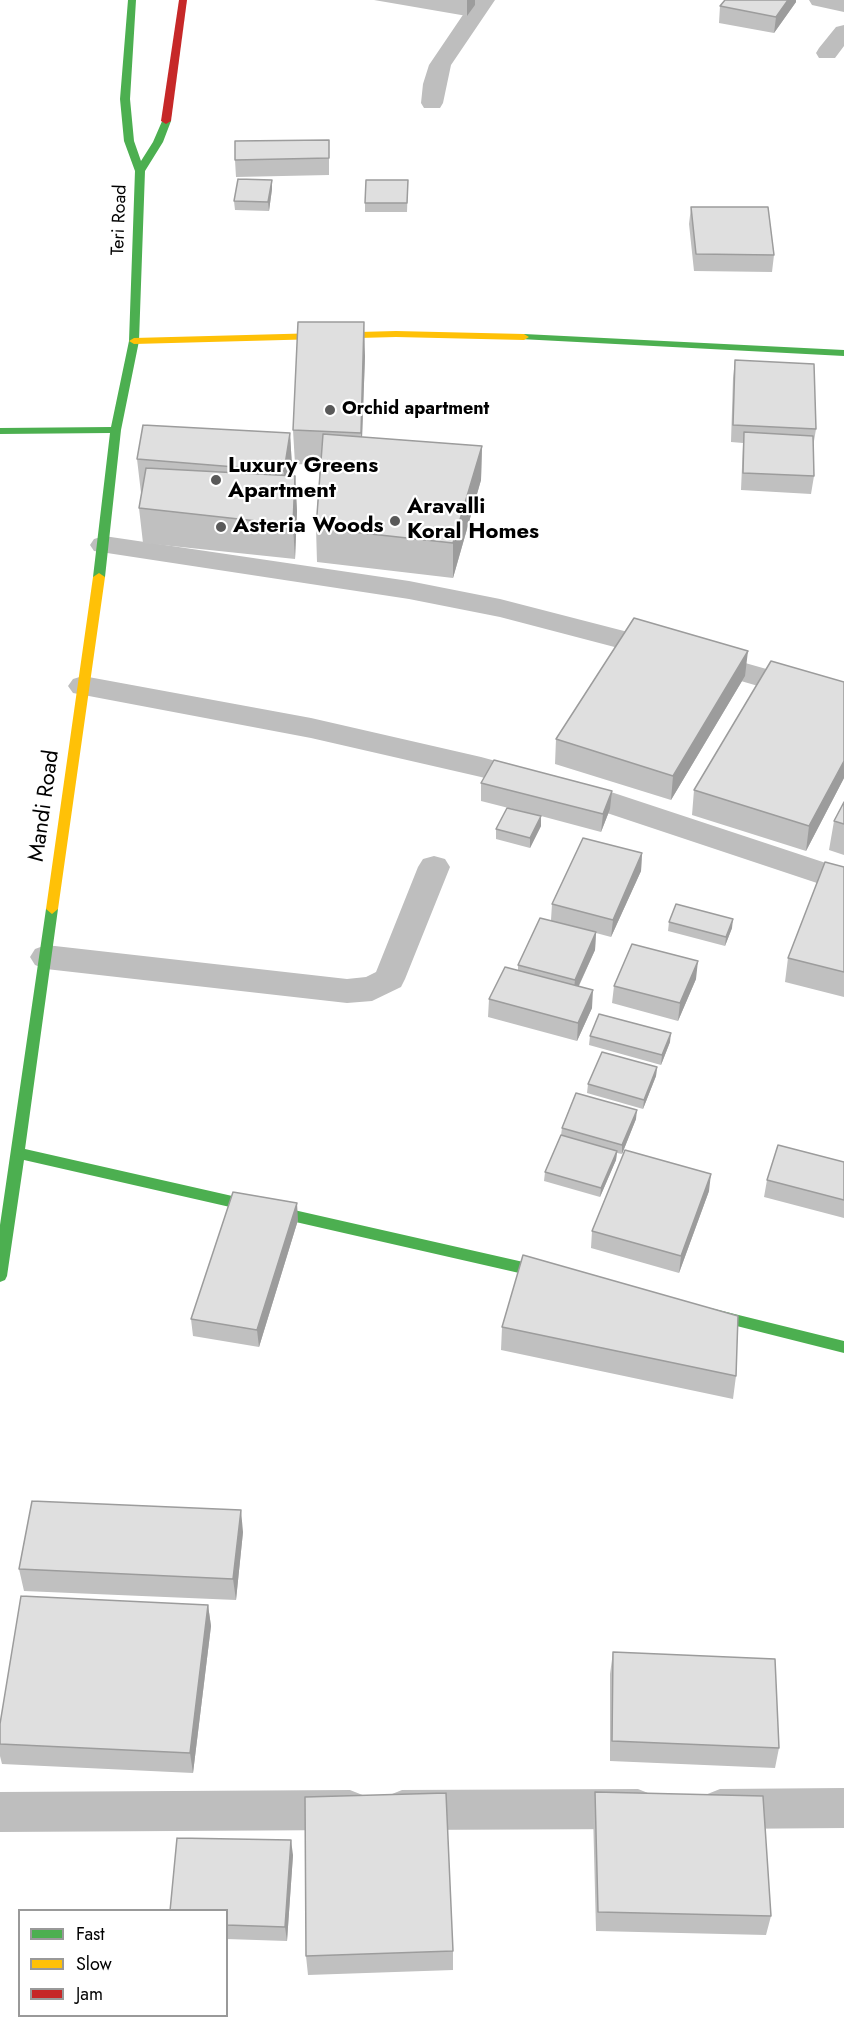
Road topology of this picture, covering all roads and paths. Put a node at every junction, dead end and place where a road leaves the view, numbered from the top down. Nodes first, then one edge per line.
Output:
1 (132, 0) edge
2 (183, 0) edge
3 (484, 0) edge
4 (820, 0) edge
5 (844, 6) edge
6 (844, 32) edge
7 (827, 53) dead end
8 (432, 103) dead end
9 (140, 171) junction
10 (134, 341) junction
11 (844, 353) edge
12 (116, 430) junction
13 (0, 431) edge
14 (104, 545) junction
15 (83, 686) junction
16 (844, 701) edge
17 (434, 867) dead end
18 (844, 881) edge
19 (46, 957) junction
20 (18, 1153) junction
21 (0, 1276) edge
22 (576, 1281) edge
23 (681, 1306) edge
24 (844, 1347) edge
25 (844, 1808) edge
26 (0, 1812) edge

1 - 9 street
2 - 9 street, Teri Road
3 - 8 street
4 - 5 street
6 - 7 street
9 - 10 street, Teri Road
10 - 11 street
10 - 12 street, Mandi Road
12 - 13 street
12 - 14 street, Mandi Road
14 - 15 street, Mandi Road
14 - 16 street
15 - 18 street
15 - 19 street, Mandi Road
17 - 19 street
19 - 20 street, Mandi Road
20 - 21 street, Mandi Road
20 - 22 street
23 - 24 street
25 - 26 street

